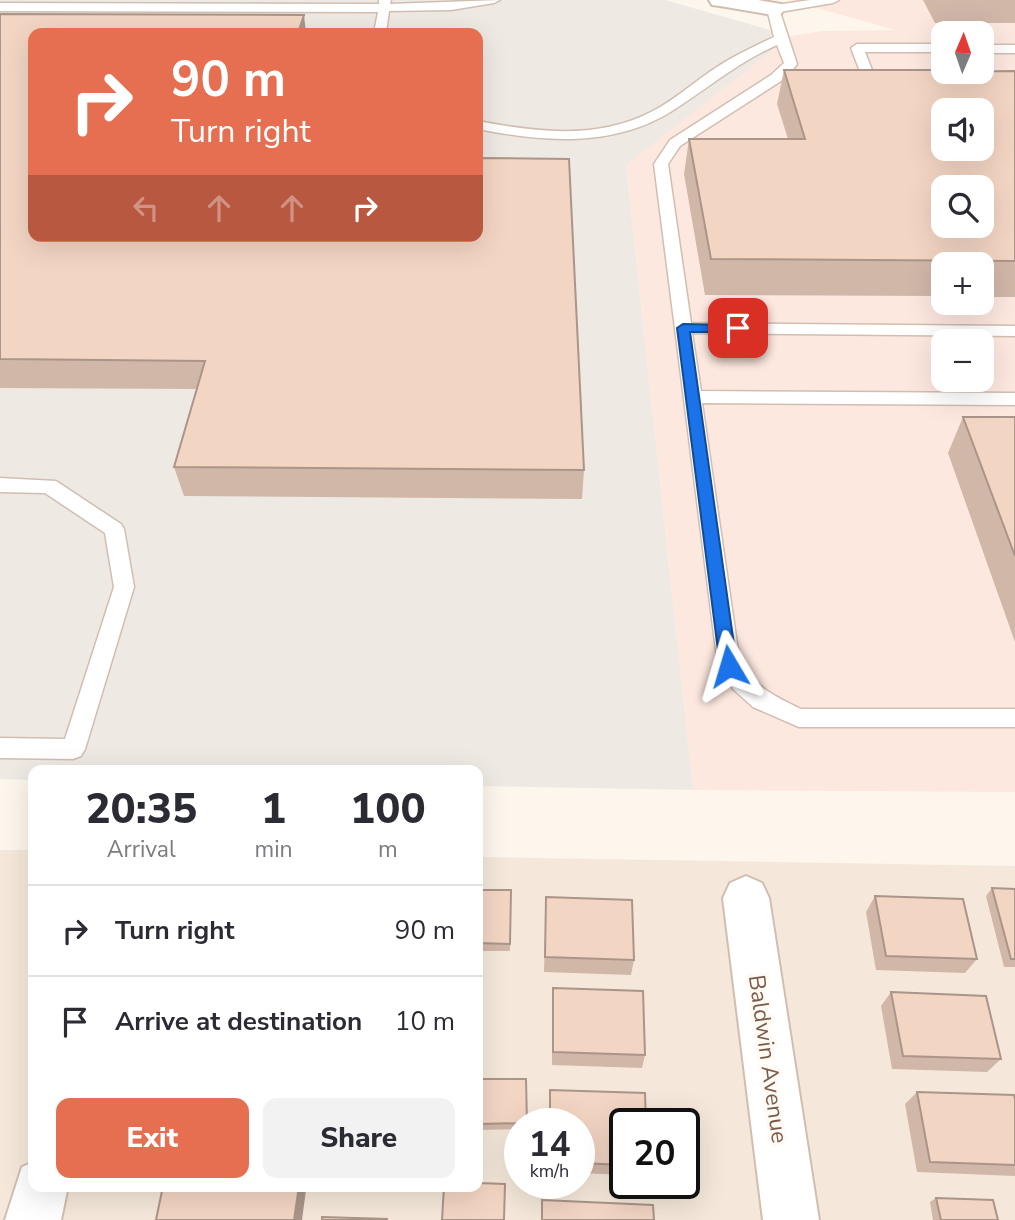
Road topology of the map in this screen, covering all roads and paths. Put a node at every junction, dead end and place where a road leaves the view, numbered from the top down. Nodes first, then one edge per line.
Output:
1 (494, 0) edge
2 (720, 0) edge
3 (834, 0) edge
4 (385, 4) edge
5 (0, 7) edge
6 (773, 9) junction
7 (381, 28) edge
8 (781, 38) junction
9 (931, 48) edge
10 (994, 48) edge
11 (1015, 49) edge
12 (895, 79) edge
13 (483, 126) edge
14 (683, 328) junction
15 (1015, 331) edge
16 (693, 397) junction
17 (1015, 399) edge
18 (0, 485) edge
19 (1015, 718) edge
20 (0, 748) edge
21 (746, 898) dead end
22 (40, 1192) edge
23 (33, 1220) edge
24 (791, 1220) edge

1 - 4 lane
2 - 6 street
3 - 6 lane
4 - 5 lane
4 - 7 lane
6 - 8 lane
8 - 13 lane
8 - 14 lane
9 - 12 lane
10 - 11 lane
14 - 15 lane
14 - 16 lane
16 - 17 lane
16 - 19 lane
18 - 20 lane
21 - 24 street, Baldwin Avenue
22 - 23 street

